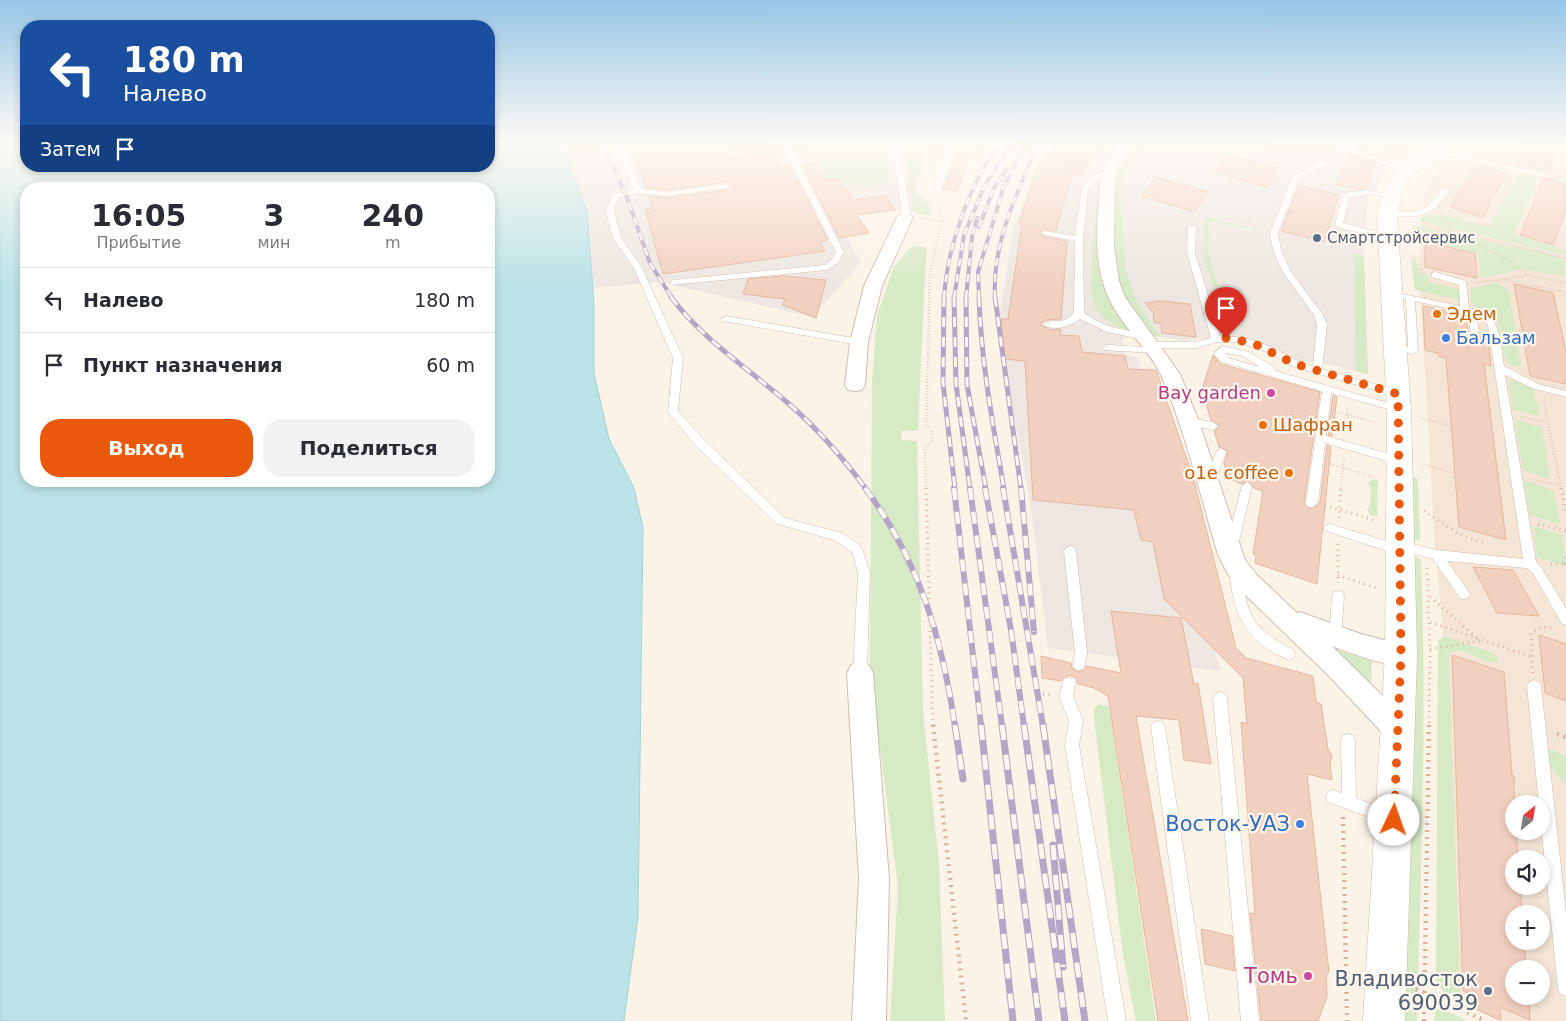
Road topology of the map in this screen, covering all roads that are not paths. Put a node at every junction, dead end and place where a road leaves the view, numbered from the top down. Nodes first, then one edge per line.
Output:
1 (635, 192) edge
2 (644, 192) edge
3 (685, 192) edge
4 (809, 192) edge
5 (902, 192) edge
6 (1085, 192) edge
7 (1101, 192) edge
8 (1291, 192) edge
9 (1395, 192) edge
10 (1445, 192) edge
11 (905, 217) joint
12 (1393, 225) junction
13 (1192, 227) dead end
14 (1045, 233) dead end
15 (1080, 239) junction
16 (1435, 274) road end
17 (674, 284) dead end
18 (1401, 295) junction
19 (1468, 310) junction
20 (1079, 314) junction
21 (726, 319) dead end
22 (1047, 324) dead end
23 (1474, 331) dead end
24 (1216, 338) junction
25 (859, 342) junction
26 (1151, 344) junction
27 (1107, 348) dead end
28 (1499, 368) junction
29 (1270, 369) dead end
30 (1317, 371) junction
31 (855, 385) dead end
32 (1328, 389) junction
33 (1566, 394) edge
34 (1400, 411) junction
35 (1189, 422) junction
36 (1213, 426) dead end
37 (1321, 438) junction
38 (1221, 452) dead end
39 (1410, 462) junction
40 (1210, 485) junction
41 (1248, 486) dead end
42 (1312, 502) road end
43 (1334, 529) road end
44 (1401, 548) junction
45 (1070, 551) dead end
46 (1436, 555) junction
47 (1233, 561) junction
48 (1530, 564) junction
49 (1464, 594) dead end
50 (1338, 596) dead end
51 (1286, 616) junction
52 (1562, 625) edge
53 (1335, 637) junction
54 (1289, 654) dead end
55 (1401, 655) junction
56 (1079, 664) dead end
57 (860, 673) joint
58 (1069, 683) dead end
59 (1534, 686) road end
60 (1220, 698) dead end
61 (1158, 727) dead end
62 (1398, 731) junction
63 (1348, 740) dead end
64 (1394, 820) junction
65 (1566, 988) edge
66 (869, 1021) edge
67 (1117, 1021) edge
68 (1200, 1021) edge
69 (1250, 1021) edge
70 (1384, 1021) edge

1 - 57 lane
2 - 3 lane
4 - 17 lane
5 - 11 lane
6 - 15 lane
7 - 26 street
8 - 30 lane
9 - 12 main road
10 - 12 lane
11 - 25 street
12 - 12 lane
12 - 18 main road
13 - 24 lane
14 - 15 lane
15 - 20 lane
16 - 19 lane
18 - 19 lane
18 - 34 main road
19 - 23 lane
19 - 28 lane
20 - 22 lane
20 - 26 lane
21 - 25 lane
24 - 26 lane
24 - 30 lane
25 - 31 street
26 - 27 lane
26 - 35 street
28 - 33 lane
28 - 48 lane
29 - 32 lane
30 - 34 lane
32 - 34 lane
32 - 37 lane
34 - 39 main road
35 - 36 lane
35 - 40 street
37 - 39 lane
37 - 42 lane
38 - 40 lane
39 - 44 main road
40 - 47 street
41 - 47 lane
43 - 44 lane
44 - 46 lane
44 - 55 main road
45 - 56 lane
46 - 48 lane
46 - 49 lane
47 - 51 street
47 - 54 lane
48 - 52 lane
50 - 53 lane
51 - 53 street
51 - 62 street
53 - 55 street
55 - 62 main road
57 - 66 street
58 - 67 lane
59 - 65 lane
60 - 69 lane
61 - 68 lane
62 - 64 main road
63 - 64 lane
64 - 70 main road

